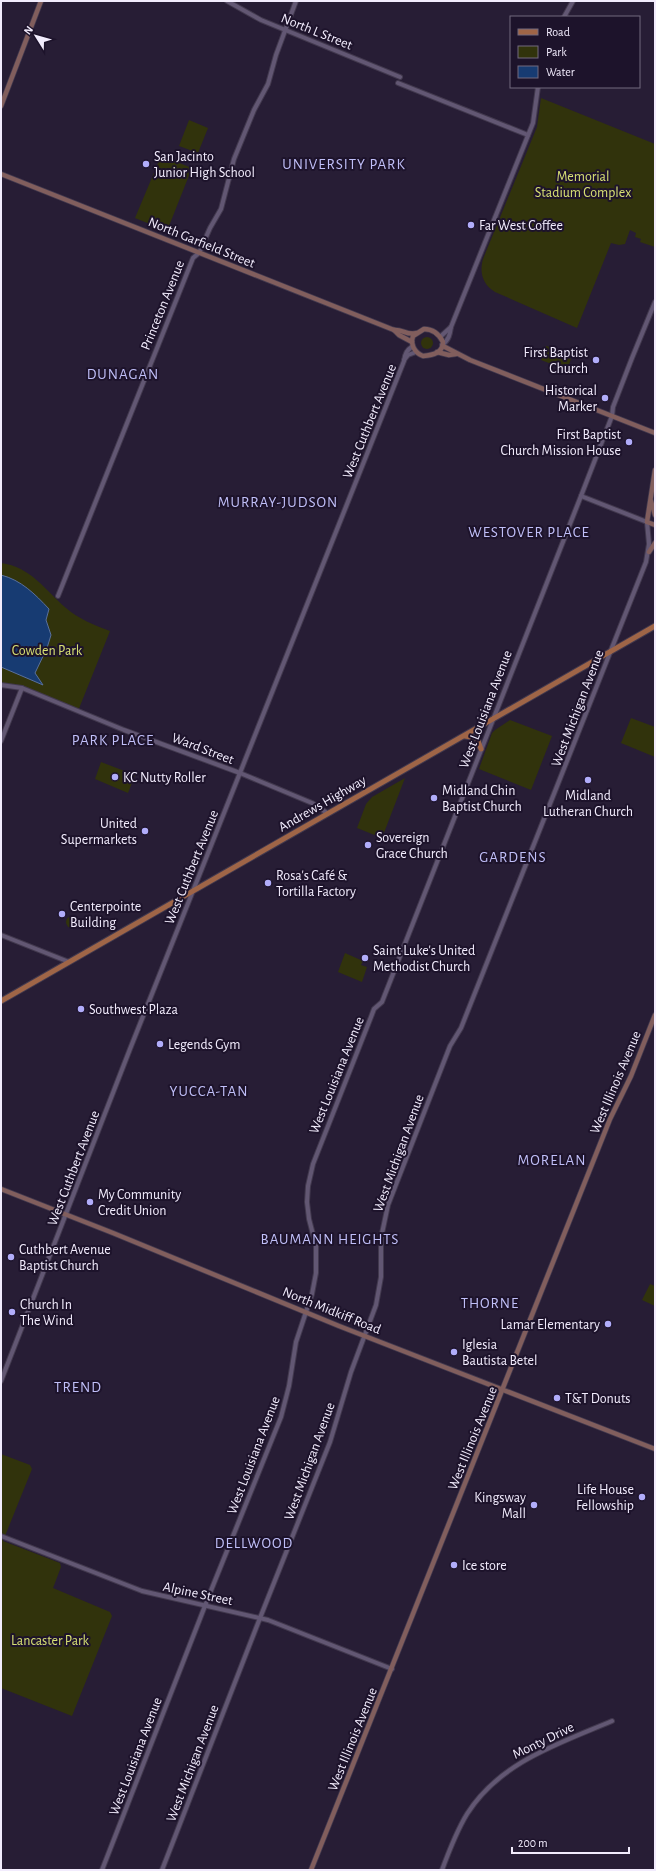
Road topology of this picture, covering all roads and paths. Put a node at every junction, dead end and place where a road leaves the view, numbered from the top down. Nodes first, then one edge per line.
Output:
1 (41, 1) edge
2 (227, 1) edge
3 (296, 1) edge
4 (573, 1) edge
5 (565, 16) edge
6 (284, 29) junction
7 (400, 76) dead end
8 (398, 83) dead end
9 (538, 88) edge
10 (1, 106) edge
11 (528, 135) junction
12 (1, 174) edge
13 (199, 252) junction
14 (655, 302) edge
15 (451, 327) junction
16 (394, 330) junction
17 (416, 333) junction
18 (440, 337) junction
19 (413, 344) junction
20 (443, 345) junction
21 (416, 352) junction
22 (437, 352) junction
23 (456, 354) junction
24 (404, 361) junction
25 (612, 416) junction
26 (655, 433) edge
27 (655, 470) edge
28 (581, 496) junction
29 (650, 498) junction
30 (655, 515) edge
31 (647, 522) junction
32 (655, 525) edge
33 (655, 543) edge
34 (649, 552) junction
35 (58, 596) dead end
36 (655, 626) edge
37 (611, 651) junction
38 (1, 685) edge
39 (22, 688) junction
40 (493, 719) junction
41 (464, 736) junction
42 (1, 741) edge
43 (481, 749) junction
44 (240, 773) junction
45 (327, 813) junction
46 (194, 890) junction
47 (1, 934) edge
48 (69, 962) junction
49 (1, 1001) edge
50 (655, 1016) edge
51 (1, 1189) edge
52 (67, 1215) junction
53 (305, 1312) junction
54 (364, 1335) junction
55 (1, 1381) edge
56 (503, 1389) junction
57 (655, 1449) edge
58 (1, 1536) edge
59 (206, 1606) junction
60 (260, 1618) junction
61 (392, 1669) junction
62 (612, 1721) dead end
63 (102, 1870) edge
64 (162, 1870) edge
65 (312, 1870) edge
66 (442, 1870) edge

1 - 10 main road
2 - 6 street, North L Street
3 - 6 street, Princeton Avenue
4 - 5 street
6 - 7 street, North L Street
6 - 13 street, Princeton Avenue
8 - 11 street
9 - 11 street
11 - 15 street
12 - 13 main road, North Garfield Street
13 - 16 main road, North Garfield Street
13 - 35 street, Princeton Avenue
14 - 25 street, West Louisiana Avenue
15 - 18 street
15 - 20 street
16 - 17 main road
16 - 19 main road
17 - 18 main road
17 - 19 main road
18 - 20 main road
19 - 21 main road
19 - 24 street, West Cuthbert Avenue
20 - 22 main road
20 - 23 main road
21 - 22 main road
21 - 24 street, West Cuthbert Avenue
22 - 23 main road
23 - 25 main road
24 - 44 street, West Cuthbert Avenue
25 - 26 main road
25 - 28 street, West Louisiana Avenue
27 - 29 main road, West Michigan Avenue
28 - 31 street
28 - 40 street, West Louisiana Avenue
29 - 30 main road
29 - 31 main road, West Michigan Avenue
31 - 32 main road
31 - 34 street, West Michigan Avenue
33 - 34 main road
34 - 37 street, West Michigan Avenue
36 - 37 main road, Andrews Highway
37 - 40 main road, Andrews Highway
37 - 54 street, West Michigan Avenue
38 - 39 street, Ward Street
39 - 42 street
39 - 44 street, Ward Street
40 - 41 main road, Andrews Highway
40 - 43 street, West Louisiana Avenue
41 - 43 main road
41 - 45 main road, Andrews Highway
43 - 53 street, West Louisiana Avenue
44 - 45 street, Ward Street
44 - 46 street, West Cuthbert Avenue
45 - 46 main road, Andrews Highway
46 - 48 main road, Andrews Highway
46 - 52 street, West Cuthbert Avenue
47 - 48 street
48 - 49 main road, Andrews Highway
50 - 56 main road, West Illinois Avenue
51 - 52 main road, North Midkiff Road
52 - 53 main road, North Midkiff Road
52 - 55 street, West Cuthbert Avenue
53 - 54 main road, North Midkiff Road
53 - 59 street, West Louisiana Avenue
54 - 56 main road, North Midkiff Road
54 - 60 street, West Michigan Avenue
56 - 57 main road, North Midkiff Road
56 - 61 main road, West Illinois Avenue
58 - 59 street, Alpine Street
59 - 60 street, Alpine Street
59 - 63 street, West Louisiana Avenue
60 - 61 street, Alpine Street
60 - 64 street, West Michigan Avenue
61 - 65 main road, West Illinois Avenue
62 - 66 street, Monty Drive

